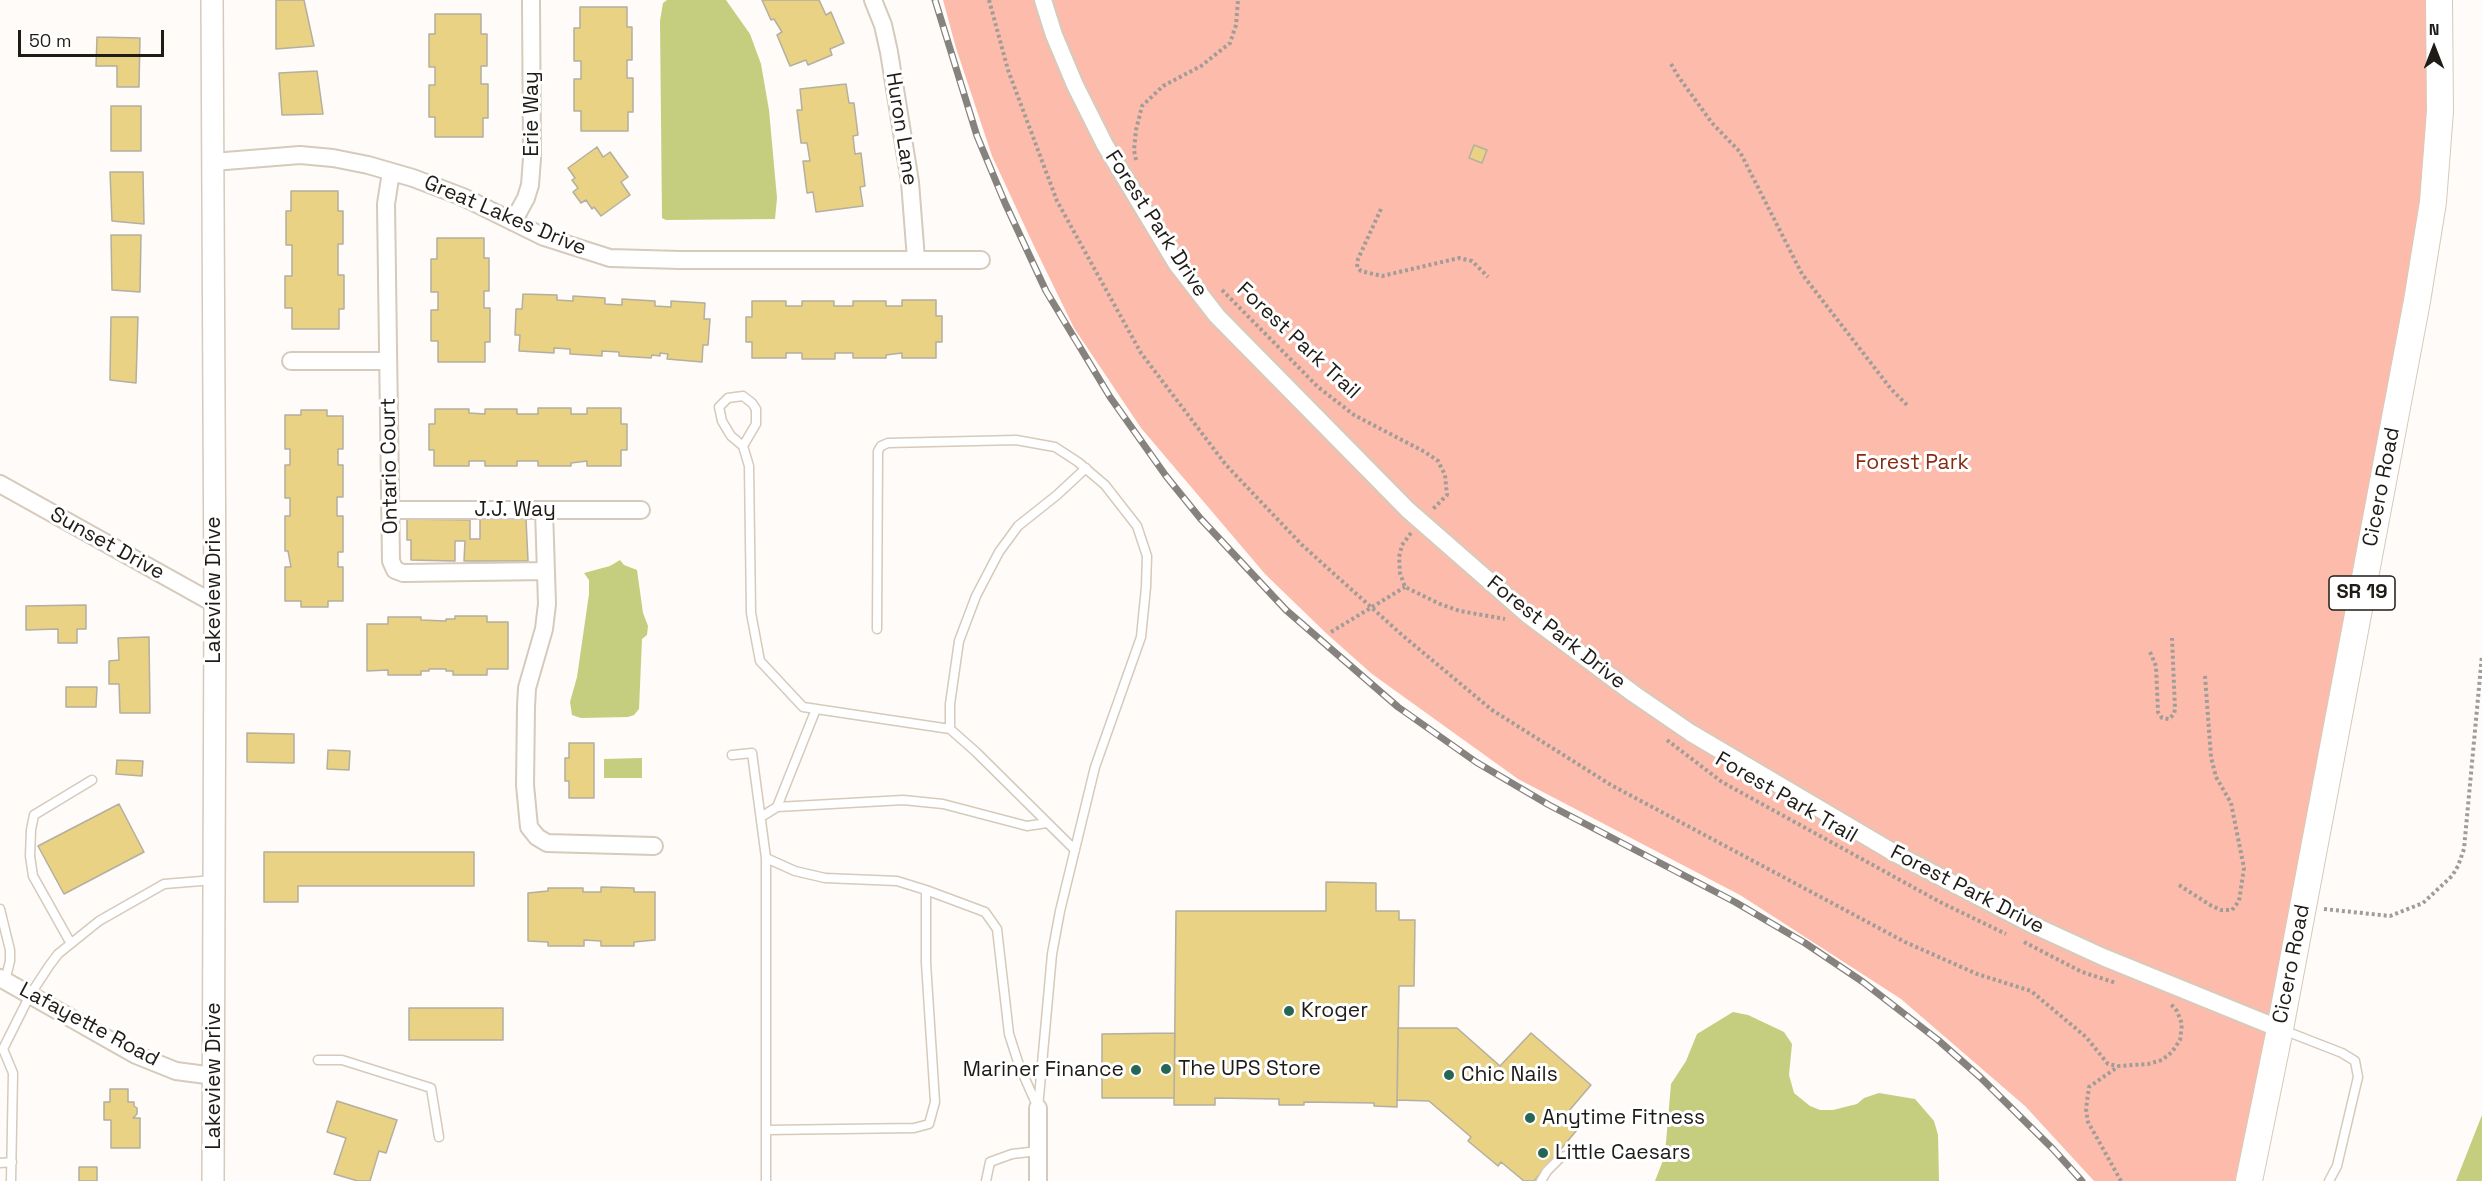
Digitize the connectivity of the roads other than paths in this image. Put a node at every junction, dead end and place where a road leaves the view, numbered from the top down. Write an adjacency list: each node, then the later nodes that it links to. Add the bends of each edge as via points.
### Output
1 (212, 0): 6 (street, Lakeview Drive)
2 (873, 0): 9 (street, Huron Lane, via 889,52 910,182)
3 (1042, 0): 38 (street, Forest Park Drive, via 1075,85 1105,145 1176,263 1217,316 1422,522 1528,615 1691,733 1896,854 2103,957)
4 (2439, 0): 38 (main road, Cicero Road / SR 19, via 2440,111 2428,235)
5 (531, 1): 8 (street, Erie Way, via 531,167 526,198)
6 (213, 162): 7 (street, Great Lakes Drive, via 300,155 333,158); 20 (street, Lakeview Drive)
7 (391, 172): 8 (street, Great Lakes Drive, via 463,197); 12 (street, Ontario Court, via 386,204)
8 (513, 222): 9 (street, Great Lakes Drive, via 544,237 610,258)
9 (916, 260): 10 (street, Great Lakes Drive)
10 (981, 260)
11 (291, 361): 12 (street)
12 (388, 361): 16 (street, Ontario Court)
13 (743, 446): 13 (lane, via 722,421 719,407 728,398 743,396 756,409 756,424); 22 (lane, via 749,466 751,613 760,661 803,707)
14 (1086, 468): 21 (lane, via 1055,447 1016,440 881,446); 23 (lane, via 1018,526 994,561 959,641); 30 (lane, via 1105,485 1137,526 1147,556 1141,637 1095,768)
15 (0, 484): 20 (street, Sunset Drive)
16 (390, 510): 17 (street, J.J. Way); 19 (street, Ontario Court, via 391,561 395,570)
17 (544, 510): 18 (street, J.J. Way); 19 (street)
18 (641, 510)
19 (546, 571): 29 (street, via 544,629 527,688 525,785 529,827 547,843)
20 (215, 604): 32 (street, Lakeview Drive)
21 (877, 629)
22 (816, 709): 23 (lane); 26 (lane)
23 (950, 729): 28 (lane)
24 (732, 754): 27 (lane, via 752,753)
25 (92, 780): 35 (lane, via 34,814 31,830 33,876)
26 (777, 807): 27 (lane); 28 (lane, via 903,800 943,804 1027,826)
27 (760, 817): 31 (lane)
28 (1047, 823): 30 (lane)
29 (654, 846)
30 (1075, 850): 42 (lane, via 1052,954)
31 (766, 858): 33 (lane, via 795,871 825,878 897,881); 43 (lane)
32 (214, 880): 35 (lane, via 164,884); 41 (street, Lakeview Drive)
33 (926, 890): 42 (lane, via 985,912 997,929 1009,1034); 43 (lane, via 934,1102 929,1124 914,1128)
34 (0, 909): 36 (lane, via 10,950)
35 (70, 942): 37 (lane)
36 (2, 979): 37 (street, Lafayette Road)
37 (30, 995): 39 (lane); 41 (street, Lafayette Road, via 136,1055 176,1071)
38 (2280, 1029): 55 (main road, Cicero Road / SR 19); 56 (lane, via 2355,1061 2358,1077)
39 (1, 1050): 48 (lane, via 13,1073)
40 (318, 1060): 44 (lane, via 342,1060 431,1088)
41 (214, 1076): 50 (street, Lakeview Drive)
42 (1038, 1108): 45 (street)
43 (766, 1130): 51 (lane)
44 (439, 1137)
45 (1038, 1151): 52 (lane, via 990,1162); 53 (street)
46 (1598, 1152): 54 (lane, via 1561,1157)
47 (0, 1162): 48 (lane)
48 (12, 1162): 49 (lane)
49 (11, 1181)
50 (213, 1181)
51 (766, 1181)
52 (986, 1181)
53 (1038, 1181)
54 (1541, 1181)
55 (2248, 1181)
56 (2330, 1181)

